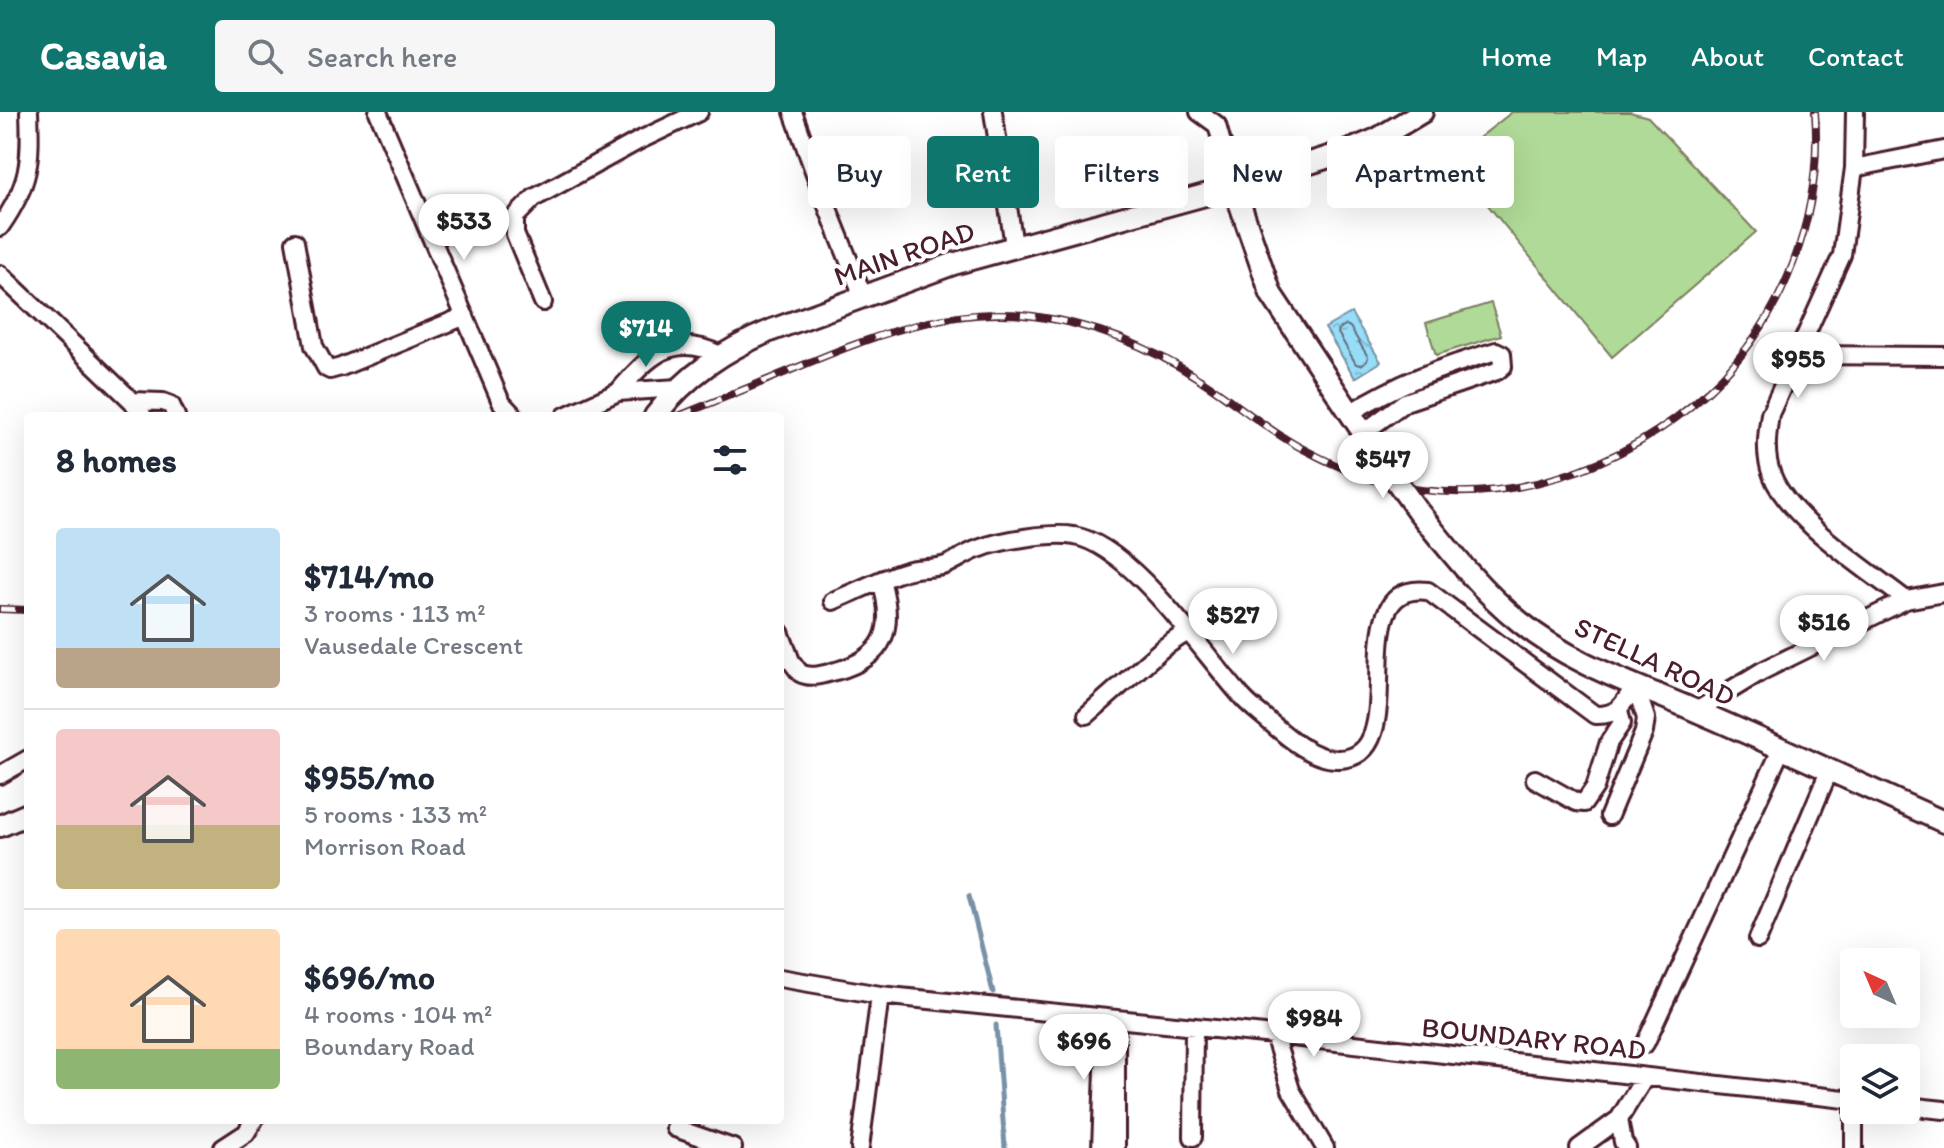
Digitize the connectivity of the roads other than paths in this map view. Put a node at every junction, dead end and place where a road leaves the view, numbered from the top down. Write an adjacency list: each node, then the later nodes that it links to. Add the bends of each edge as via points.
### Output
1 (29, 112): 16 (street, via 29,172)
2 (396, 112): 9 (street)
3 (699, 112): 21 (street, via 520,209 515,234)
4 (793, 112): 20 (street)
5 (993, 112): 18 (street)
6 (1199, 112): 10 (street, via 1217,125)
7 (1855, 112): 13 (street)
8 (1410, 115): 12 (main road, MAIN ROAD, via 1377,139)
9 (381, 119): 22 (street)
10 (1220, 136)
11 (1944, 150): 13 (street)
12 (1311, 163)
13 (1854, 168): 24 (street, via 1842,255)
14 (1204, 195): 18 (main road, MAIN ROAD)
15 (1241, 208): 36 (main road, STELLA ROAD, via 1271,294)
16 (0, 227)
17 (295, 242): 22 (street, via 314,346 330,370)
18 (1014, 245): 20 (main road, MAIN ROAD)
19 (0, 274): 30 (street)
20 (863, 296): 23 (main road, MAIN ROAD)
21 (543, 302)
22 (465, 316): 33 (street, via 501,402)
23 (720, 355): 27 (main road, MAIN ROAD); 29 (street, via 696,345 677,345 640,368)
24 (1796, 355): 25 (street); 40 (street, via 1770,414 1771,474 1801,515)
25 (1944, 356)
26 (1427, 372): 28 (street); 28 (street, via 1496,351 1502,354 1503,366 1497,371); 36 (street)
27 (678, 388): 29 (street); 35 (main road, MAIN ROAD)
28 (1434, 391): 37 (street, via 1392,409)
29 (618, 392): 34 (street)
30 (132, 401): 31 (street); 32 (street, via 163,402)
31 (140, 412)
32 (174, 412)
33 (510, 412)
34 (574, 412)
35 (658, 412)
36 (1350, 413): 37 (main road, STELLA ROAD)
37 (1363, 433): 44 (main road, STELLA ROAD, bridge, via 1461,565 1520,622 1585,664)
38 (881, 580): 41 (street); 42 (street, via 942,566 980,548 1058,534 1077,536 1101,545 1126,564); 43 (street, via 887,627 880,645 866,659 804,676 795,669)
39 (1944, 593): 40 (street)
40 (1906, 600): 46 (street, via 1762,671)
41 (833, 601)
42 (1187, 632): 45 (street, via 1245,701 1284,734 1337,760 1351,757 1371,738 1378,709 1380,631 1392,604 1415,589 1428,591 1595,715); 47 (street)
43 (784, 642)
44 (1635, 685): 45 (street); 46 (main road, STELLA ROAD); 54 (street, via 1646,718 1644,732)
45 (1619, 710): 52 (street, via 1622,723 1584,803)
46 (1696, 711): 48 (main road, STELLA ROAD)
47 (1087, 715)
48 (1777, 758): 50 (main road, STELLA ROAD); 63 (street)
49 (24, 761): 51 (street)
50 (1829, 771): 55 (main road, STELLA ROAD); 57 (street)
51 (0, 775)
52 (1535, 779)
53 (24, 816): 56 (main road)
54 (1609, 816)
55 (1944, 822)
56 (0, 826)
57 (1758, 939)
58 (784, 979): 59 (street, BOUNDARY ROAD)
59 (880, 995): 60 (street, BOUNDARY ROAD); 76 (street)
60 (1111, 1018): 61 (street, BOUNDARY ROAD); 77 (street); 78 (street)
61 (1194, 1027): 62 (street, BOUNDARY ROAD); 72 (street)
62 (1274, 1035): 64 (street, BOUNDARY ROAD); 79 (street, via 1291,1090)
63 (1645, 1044)
64 (1645, 1077): 65 (street, BOUNDARY ROAD); 68 (street)
65 (1840, 1098)
66 (1920, 1107): 67 (street)
67 (1944, 1110)
68 (1619, 1119): 80 (street); 81 (street)
69 (252, 1124): 74 (street)
70 (1855, 1124): 73 (street)
71 (675, 1128): 75 (street)
72 (1193, 1137)
73 (1855, 1147)
74 (223, 1148)
75 (733, 1148)
76 (860, 1148)
77 (1101, 1148)
78 (1116, 1148)
79 (1325, 1148)
80 (1579, 1148)
81 (1627, 1148)

